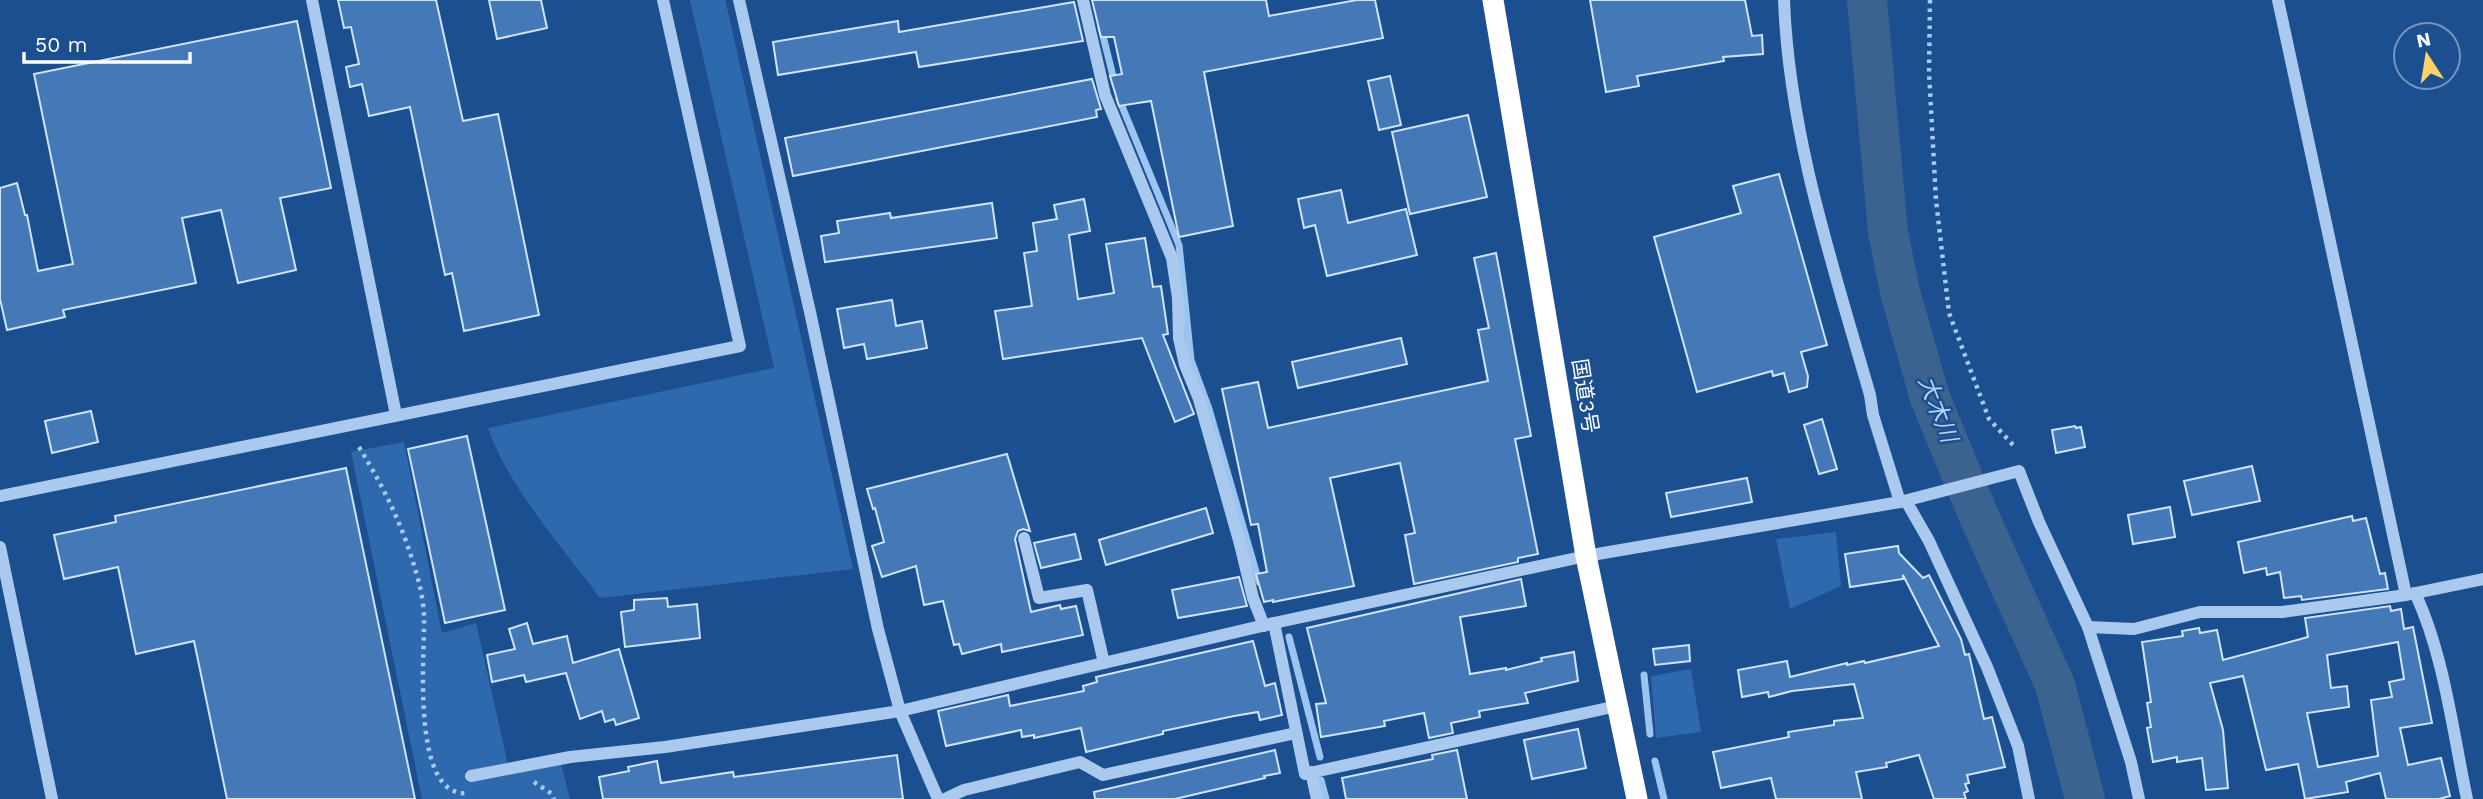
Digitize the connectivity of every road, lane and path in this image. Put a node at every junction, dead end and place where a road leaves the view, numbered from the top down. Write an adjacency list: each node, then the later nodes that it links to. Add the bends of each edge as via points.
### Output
1 (312, 0): 9 (street)
2 (663, 0): 9 (street, via 740,346)
3 (739, 0): 23 (street, via 877,629)
4 (1083, 0): 19 (street, via 1105,95 1172,258 1185,365 1199,399 1253,598)
5 (1493, 0): 16 (highway, 国道3号)
6 (1784, 0): 13 (street, via 1785,36 1808,176 1873,415)
7 (1930, 0): 10 (path, via 1936,200 1949,313 1989,419)
8 (2278, 0): 18 (street)
9 (396, 415): 12 (street)
10 (2014, 446)
11 (359, 447): 28 (path, via 387,493 419,585 424,615 427,750 434,772 451,791)
12 (0, 496)
13 (1903, 501): 16 (street); 20 (street, via 2019,471); 35 (street, via 1929,541 1987,667 2018,746)
14 (1024, 538): 21 (street, via 1039,598 1087,590)
15 (0, 547): 29 (street)
16 (1586, 556): 19 (street); 22 (highway, 国道3号)
17 (2483, 579): 18 (street)
18 (2411, 594): 20 (street, via 2282,612 2200,612 2134,629); 37 (street, via 2424,613 2436,651)
19 (1269, 624): 21 (street); 24 (street)
20 (2088, 627): 36 (street, via 2132,762)
21 (1104, 663): 23 (street)
22 (1617, 706): 25 (street); 34 (highway, 国道3号)
23 (900, 711): 26 (street, via 570,757); 31 (street)
24 (1296, 733): 25 (street, via 1305,774); 32 (street, via 1102,775 1080,762 964,790)
25 (1311, 772): 33 (street)
26 (471, 776)
27 (525, 779): 30 (path, via 539,784)
28 (471, 793)
29 (52, 799)
30 (554, 799)
31 (938, 799)
32 (945, 799)
33 (1317, 799)
34 (1637, 799)
35 (2029, 799)
36 (2139, 799)
37 (2467, 799)

